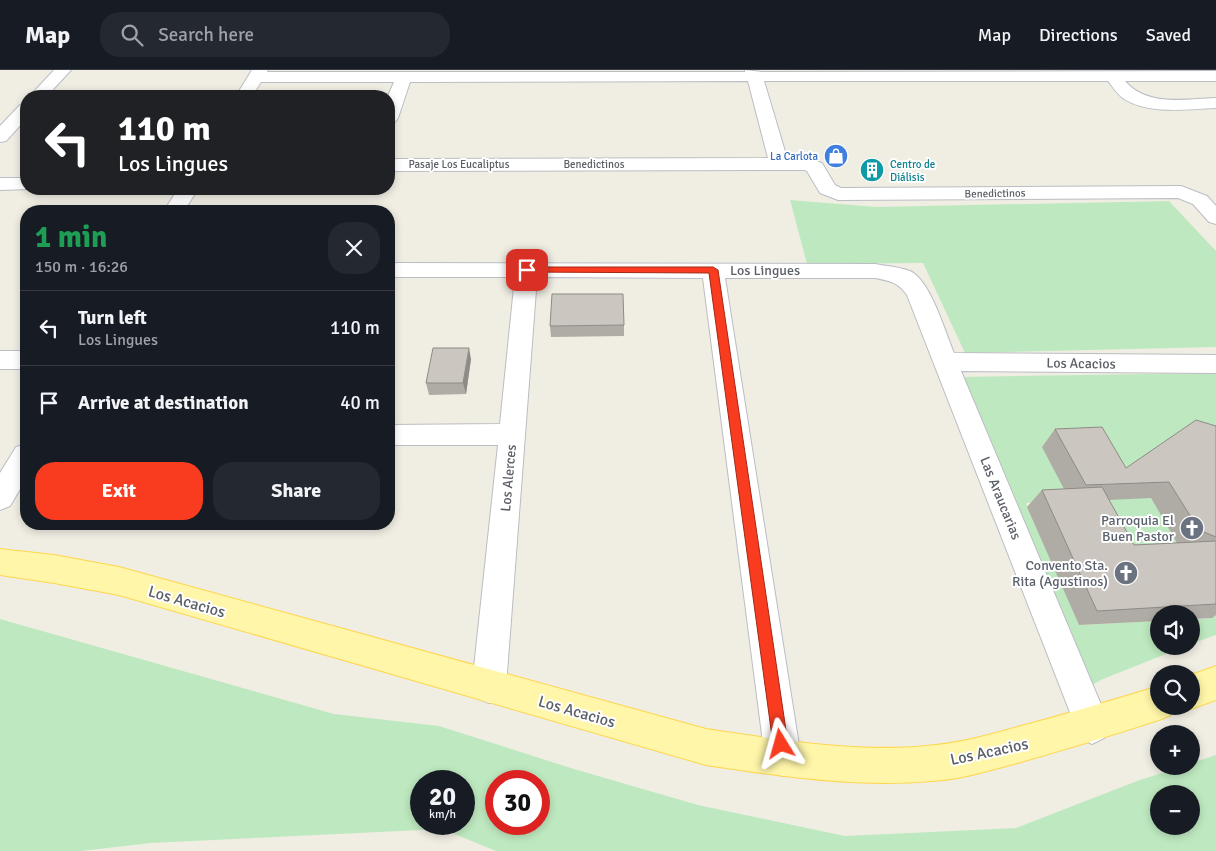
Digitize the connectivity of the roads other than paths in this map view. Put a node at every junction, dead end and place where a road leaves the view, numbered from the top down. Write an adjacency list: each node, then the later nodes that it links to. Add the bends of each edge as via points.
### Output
1 (63, 70): 9 (street)
2 (258, 73): 7 (street); 10 (street)
3 (584, 73): 4 (street); 7 (street)
4 (754, 73): 5 (street); 15 (street)
5 (926, 73): 6 (street)
6 (1111, 73): 8 (street); 12 (street, via 1128,94 1141,100)
7 (404, 76): 11 (street)
8 (1216, 76)
9 (44, 90)
10 (248, 90)
11 (395, 101)
12 (1216, 103)
13 (20, 115): 14 (street)
14 (0, 136)
15 (779, 163): 16 (street, Benedictinos); 20 (street, Benedictinos, via 811,164 828,189 838,194 1181,192 1200,200)
16 (529, 164): 17 (street, Pasaje Los Eucaliptus)
17 (395, 165)
18 (0, 184): 19 (street)
19 (20, 184)
20 (1216, 218)
21 (395, 270): 22 (street, Los Lingues)
22 (527, 270): 23 (street, Los Lingues); 29 (street, Los Alerces)
23 (713, 270): 24 (street, Los Lingues, via 875,271); 39 (street)
24 (901, 276): 27 (street, Las Araucarias, via 915,287)
25 (0, 360): 26 (street)
26 (20, 360)
27 (946, 362): 28 (street, Los Acacios); 38 (street, Las Araucarias)
28 (1216, 364)
29 (512, 434): 30 (street); 35 (street, Los Alerces)
30 (395, 435)
31 (20, 465): 32 (street)
32 (0, 498)
33 (0, 562): 35 (main road, Los Acacios, via 119,582)
34 (1216, 683): 36 (main road)
35 (489, 686): 39 (main road, Los Acacios, via 706,747)
36 (1200, 689)
37 (1150, 706): 38 (main road, Los Acacios)
38 (1092, 726): 39 (main road, Los Acacios, via 966,759 913,764 845,764)
39 (783, 758)

